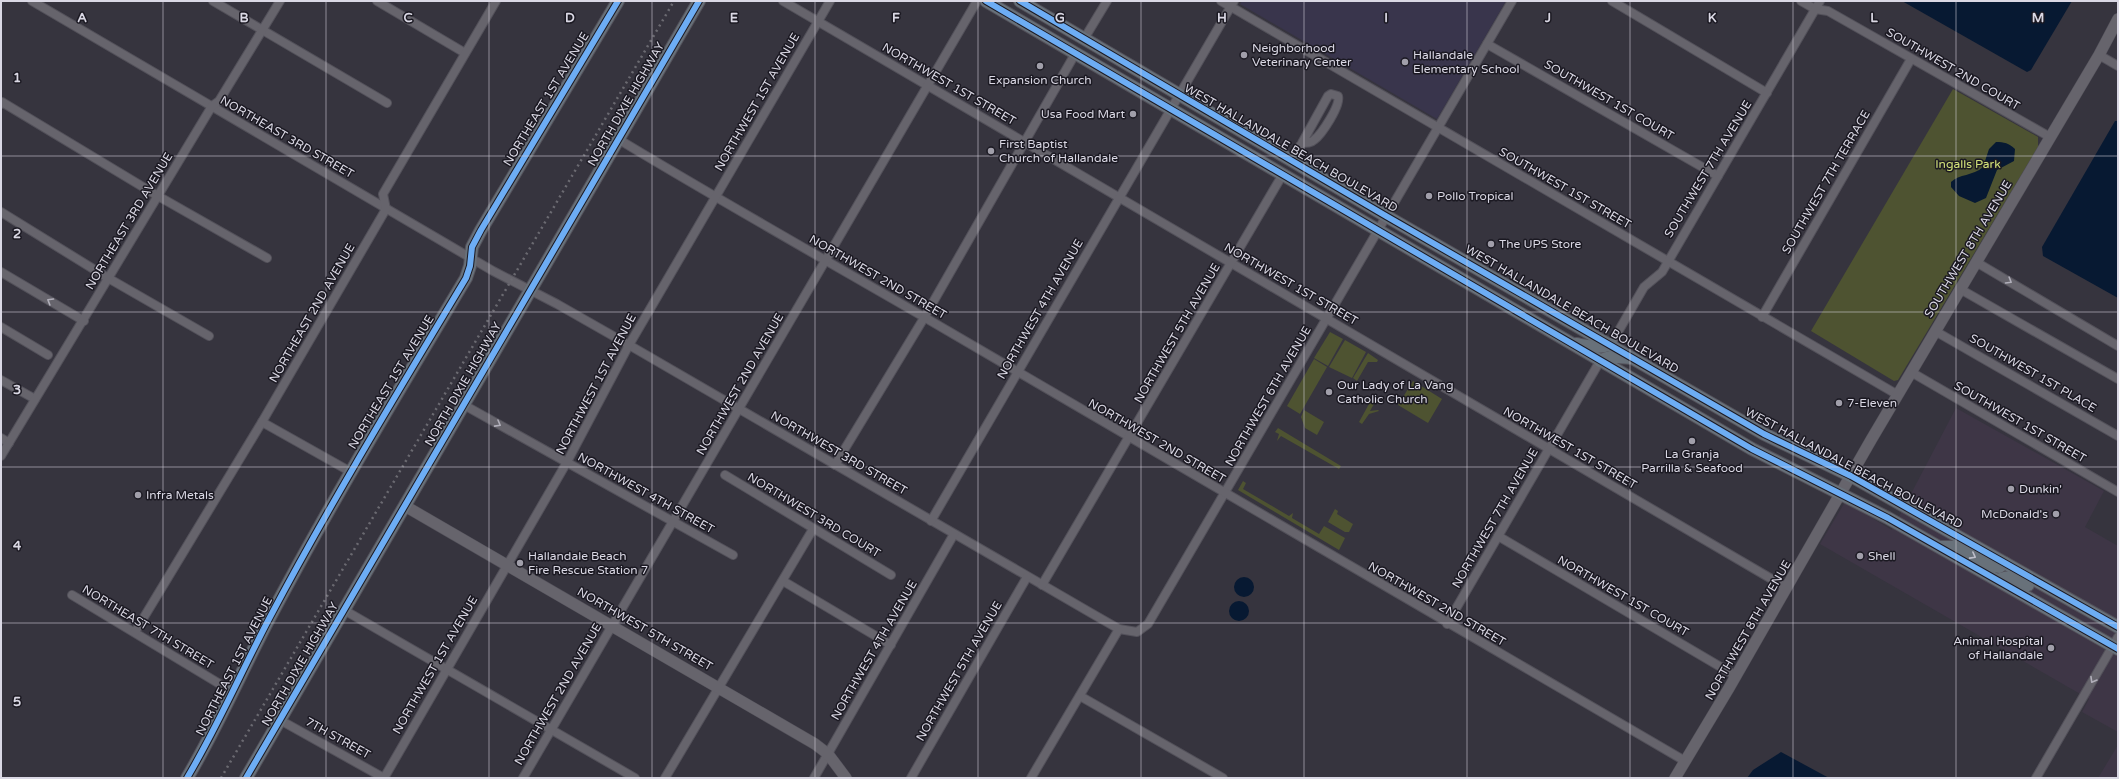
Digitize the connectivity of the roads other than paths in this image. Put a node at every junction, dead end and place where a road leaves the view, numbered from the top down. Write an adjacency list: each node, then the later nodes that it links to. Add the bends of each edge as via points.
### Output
1 (32, 1): 37 (street, NORTHEAST 3RD STREET)
2 (213, 1): 24 (street)
3 (280, 1): 24 (street, NORTHEAST 3RD AVENUE)
4 (377, 1): 19 (street)
5 (496, 1): 27 (street)
6 (618, 1): 55 (main road, NORTHEAST 1ST AVENUE, via 481,230 472,247)
7 (699, 1): 41 (main road, NORTH DIXIE HIGHWAY)
8 (783, 1): 23 (street, NORTHWEST 1ST STREET)
9 (830, 1): 23 (street, NORTHWEST 1ST AVENUE)
10 (977, 1): 32 (street, NORTHWEST 2ND AVENUE)
11 (986, 1): 28 (main road)
12 (1020, 1): 25 (main road, WEST HALLANDALE BEACH BOULEVARD)
13 (1107, 1): 25 (street)
14 (1221, 1): 20 (street, SOUTHWEST 1ST STREET)
15 (1512, 1): 26 (street, NORTHWEST 6TH AVENUE)
16 (1612, 1): 33 (street)
17 (1801, 1): 21 (street, SOUTHWEST 2ND COURT)
18 (1820, 1): 21 (street, SOUTHWEST 7TH AVENUE)
19 (390, 4): 27 (street)
20 (1233, 4): 34 (street, NORTHWEST 4TH AVENUE); 39 (street, SOUTHWEST 1ST STREET)
21 (1815, 9): 30 (street, SOUTHWEST 2ND COURT, via 1828,12); 33 (street, SOUTHWEST 7TH AVENUE)
22 (2118, 19): 29 (street, SOUTHWEST 8TH AVENUE)
23 (818, 22): 32 (street, NORTHWEST 1ST STREET); 48 (street, NORTHWEST 1ST AVENUE)
24 (263, 30): 36 (street); 37 (street, NORTHEAST 3RD AVENUE, via 219,101)
25 (1084, 39): 34 (main road, WEST HALLANDALE BEACH BOULEVARD)
26 (1487, 44): 39 (street, NORTHWEST 6TH AVENUE); 46 (street, SOUTHWEST 1ST COURT)
27 (465, 53): 50 (street, via 383,194)
28 (1075, 54): 38 (main road); 42 (street)
29 (2099, 55): 31 (street); 40 (street, SOUTHWEST 8TH AVENUE)
30 (1912, 59): 40 (street, SOUTHWEST 2ND COURT); 64 (street, SOUTHWEST 7TH TERRACE)
31 (2118, 66)
32 (927, 86): 42 (street, NORTHWEST 1ST STREET); 56 (street, NORTHWEST 2ND AVENUE)
33 (1767, 93): 46 (street, SOUTHWEST 7TH AVENUE)
34 (1179, 95): 38 (street, NORTHWEST 4TH AVENUE); 44 (main road, WEST HALLANDALE BEACH BOULEVARD)
35 (2, 103): 47 (street)
36 (387, 103)
37 (212, 106): 47 (street, NORTHEAST 3RD AVENUE); 50 (street, NORTHEAST 3RD STREET)
38 (1170, 110): 45 (main road); 49 (street, NORTHWEST 4TH AVENUE)
39 (1438, 128): 52 (street, NORTHWEST 6TH AVENUE); 57 (street, SOUTHWEST 1ST STREET)
40 (2050, 138): 58 (street, SOUTHWEST 8TH AVENUE)
41 (618, 139): 48 (street, NORTHWEST 2ND STREET); 63 (main road, NORTH DIXIE HIGHWAY)
42 (1024, 142): 49 (street, NORTHWEST 1ST STREET); 65 (street)
43 (1302, 143): 43 (street, via 1328,96 1338,96 1338,105 1319,136 1311,142); 44 (street)
44 (1291, 159): 52 (main road, WEST HALLANDALE BEACH BOULEVARD)
45 (1282, 174): 53 (main road); 59 (street, NORTHWEST 5TH AVENUE)
46 (1718, 176): 57 (street, SOUTHWEST 7TH AVENUE)
47 (158, 196): 54 (street); 61 (street, NORTHEAST 3RD AVENUE)
48 (715, 197): 56 (street, NORTHWEST 2ND STREET); 73 (street, NORTHWEST 1ST AVENUE)
49 (1119, 198): 59 (street, NORTHWEST 1ST STREET); 79 (street, NORTHWEST 4TH AVENUE)
50 (386, 209): 55 (street, NORTHEAST 3RD STREET); 86 (street, NORTHEAST 2ND AVENUE)
51 (1, 212): 61 (street)
52 (1386, 216): 53 (street, NORTHWEST 6TH AVENUE); 72 (main road, WEST HALLANDALE BEACH BOULEVARD)
53 (1378, 230): 66 (street, NORTHWEST 6TH AVENUE); 71 (main road)
54 (268, 258)
55 (471, 258): 63 (street, NORTHEAST 3RD STREET); 95 (main road, NORTHEAST 1ST AVENUE, via 466,278)
56 (826, 261): 65 (street, NORTHWEST 2ND STREET); 85 (street, NORTHWEST 2ND AVENUE)
57 (1668, 262): 64 (street, SOUTHWEST 1ST STREET); 72 (street, SOUTHWEST 7TH AVENUE, via 1659,276 1644,287)
58 (1976, 262): 62 (street, SOUTHWEST 8TH AVENUE); 74 (street, one-way to 74)
59 (1231, 263): 66 (street, NORTHWEST 1ST STREET); 89 (street, NORTHWEST 5TH AVENUE)
60 (1, 272): 67 (street, one-way to 60)
61 (108, 278): 67 (street, NORTHEAST 3RD AVENUE); 70 (street)
62 (1960, 289): 69 (street, SOUTHWEST 8TH AVENUE); 80 (street)
63 (530, 291): 73 (street, NORTHWEST 3RD STREET); 84 (main road, NORTH DIXIE HIGHWAY)
64 (1762, 317): 82 (street, SOUTHWEST 1ST STREET)
65 (924, 318): 79 (street, NORTHWEST 2ND STREET); 94 (street)
66 (1327, 319): 91 (street, NORTHWEST 1ST STREET); 100 (street, NORTHWEST 6TH AVENUE)
67 (84, 321): 83 (street, NORTHEAST 3RD AVENUE)
68 (1, 327): 75 (street)
69 (1935, 331): 78 (street, SOUTHWEST 8TH AVENUE); 87 (street, SOUTHWEST 1ST PLACE)
70 (209, 336)
71 (1569, 343): 72 (main road, via 1596,347); 77 (main road)
72 (1610, 344): 76 (main road, WEST HALLANDALE BEACH BOULEVARD)
73 (629, 345): 85 (street, NORTHWEST 3RD STREET); 93 (street, NORTHWEST 1ST AVENUE)
74 (2118, 346)
75 (48, 355)
76 (1637, 359): 77 (main road, via 1615,356); 97 (main road, WEST HALLANDALE BEACH BOULEVARD, via 1764,434)
77 (1600, 361): 91 (street, NORTHWEST 7TH AVENUE); 99 (main road, via 1752,449)
78 (1911, 372): 82 (street, SOUTHWEST 8TH AVENUE); 98 (street, SOUTHWEST 1ST STREET)
79 (1017, 373): 89 (street, NORTHWEST 2ND STREET); 103 (street, NORTHWEST 4TH AVENUE)
80 (2118, 379)
81 (1, 380): 83 (street)
82 (1898, 394): 97 (street, SOUTHWEST 8TH AVENUE)
83 (35, 399): 90 (street, NORTHEAST 3RD AVENUE)
84 (464, 405): 93 (street, NORTHWEST 4TH STREET, one-way to 93); 101 (main road, NORTH DIXIE HIGHWAY)
85 (739, 410): 94 (street, NORTHWEST 3RD STREET); 102 (street, NORTHWEST 2ND AVENUE)
86 (262, 422): 95 (street); 124 (street, NORTHEAST 2ND AVENUE)
87 (2118, 436)
88 (1, 438): 90 (street)
89 (1129, 439): 100 (street, NORTHWEST 2ND STREET); 115 (street, NORTHWEST 5TH AVENUE)
90 (9, 443): 92 (street, NORTHEAST 3RD AVENUE)
91 (1548, 449): 106 (street, NORTHWEST 7TH AVENUE); 116 (street, NORTHWEST 1ST STREET)
92 (1, 456)
93 (567, 462): 102 (street, NORTHWEST 4TH STREET); 110 (street, NORTHWEST 1ST AVENUE)
94 (835, 465): 103 (street, NORTHWEST 3RD STREET)
95 (351, 472): 131 (main road, NORTHEAST 1ST AVENUE, via 270,617)
96 (725, 475): 104 (street, NORTHWEST 3RD COURT)
97 (1851, 476): 99 (street, SOUTHWEST 8TH AVENUE); 109 (main road, WEST HALLANDALE BEACH BOULEVARD)
98 (2118, 492)
99 (1842, 493): 107 (main road); 116 (street, NORTHWEST 8TH AVENUE)
100 (1224, 494): 120 (street, NORTHWEST 2ND STREET); 125 (street, NORTHWEST 6TH AVENUE, via 1148,624)
101 (405, 506): 110 (street, NORTHWEST 5TH STREET); 119 (main road, NORTH DIXIE HIGHWAY)
102 (673, 521): 108 (street, NORTHWEST 4TH STREET); 121 (street, NORTHWEST 2ND AVENUE)
103 (931, 521): 105 (street, NORTHWEST 3RD STREET)
104 (813, 529): 111 (street, NORTHWEST 3RD COURT); 114 (street)
105 (954, 534): 112 (street, NORTHWEST 3RD STREET); 127 (street, NORTHWEST 4TH AVENUE)
106 (1498, 536): 120 (street, NORTHWEST 7TH AVENUE); 129 (street, NORTHWEST 1ST COURT)
107 (1939, 547): 109 (main road, one-way to 109, via 1957,547 1990,565 1999,567); 113 (main road)
108 (733, 555)
109 (2005, 563): 118 (main road, WEST HALLANDALE BEACH BOULEVARD)
110 (507, 564): 121 (street, NORTHWEST 5TH STREET); 128 (street, NORTHWEST 1ST AVENUE)
111 (891, 575)
112 (1027, 577): 115 (street, NORTHWEST 3RD STREET); 145 (street, NORTHWEST 5TH AVENUE)
113 (1998, 580): 118 (main road, via 2008,576 2015,577 2057,599); 126 (main road)
114 (783, 581): 127 (street); 130 (street)
115 (1042, 585): 123 (street, NORTHWEST 3RD STREET)
116 (1787, 588): 129 (street, NORTHWEST 8TH AVENUE)
117 (72, 595): 124 (street, NORTHEAST 7TH STREET)
118 (2068, 598): 122 (main road, WEST HALLANDALE BEACH BOULEVARD)
119 (344, 610): 128 (street); 133 (main road, NORTH DIXIE HIGHWAY)
120 (1447, 624): 136 (street, NORTHWEST 2ND STREET)
121 (612, 625): 130 (street, NORTHWEST 5TH STREET); 134 (street, NORTHWEST 2ND AVENUE)
122 (2118, 627)
123 (1119, 630): 125 (street, NORTHWEST 3RD STREET); 132 (street)
124 (135, 632): 131 (street, NORTHEAST 7TH STREET)
125 (1137, 632)
126 (2116, 644): 149 (street, one-way to 149)
127 (891, 645): 135 (street, NORTHWEST 4TH AVENUE)
128 (447, 669): 134 (street); 139 (street, NORTHWEST 1ST AVENUE)
129 (1736, 676): 136 (street, NORTHWEST 8TH AVENUE)
130 (718, 687): 135 (street, NORTHWEST 5TH STREET); 142 (street)
131 (233, 692): 137 (main road, NORTHEAST 1ST AVENUE, via 210,740)
132 (1080, 696): 146 (street); 147 (street)
133 (280, 720): 138 (main road, NORTH DIXIE HIGHWAY); 139 (street, 7TH STREET)
134 (551, 729): 140 (street, NORTHWEST 2ND AVENUE); 141 (street)
135 (828, 754): 143 (street, NORTHWEST 4TH AVENUE); 144 (street, NORTHWEST 5TH STREET)
136 (1685, 761): 148 (street, NORTHWEST 8TH AVENUE)
137 (187, 778)
138 (246, 778)
139 (384, 778)
140 (523, 778)
141 (635, 778)
142 (665, 778)
143 (814, 778)
144 (846, 778)
145 (911, 778)
146 (1032, 778)
147 (1223, 778)
148 (1675, 778)
149 (2036, 778)

